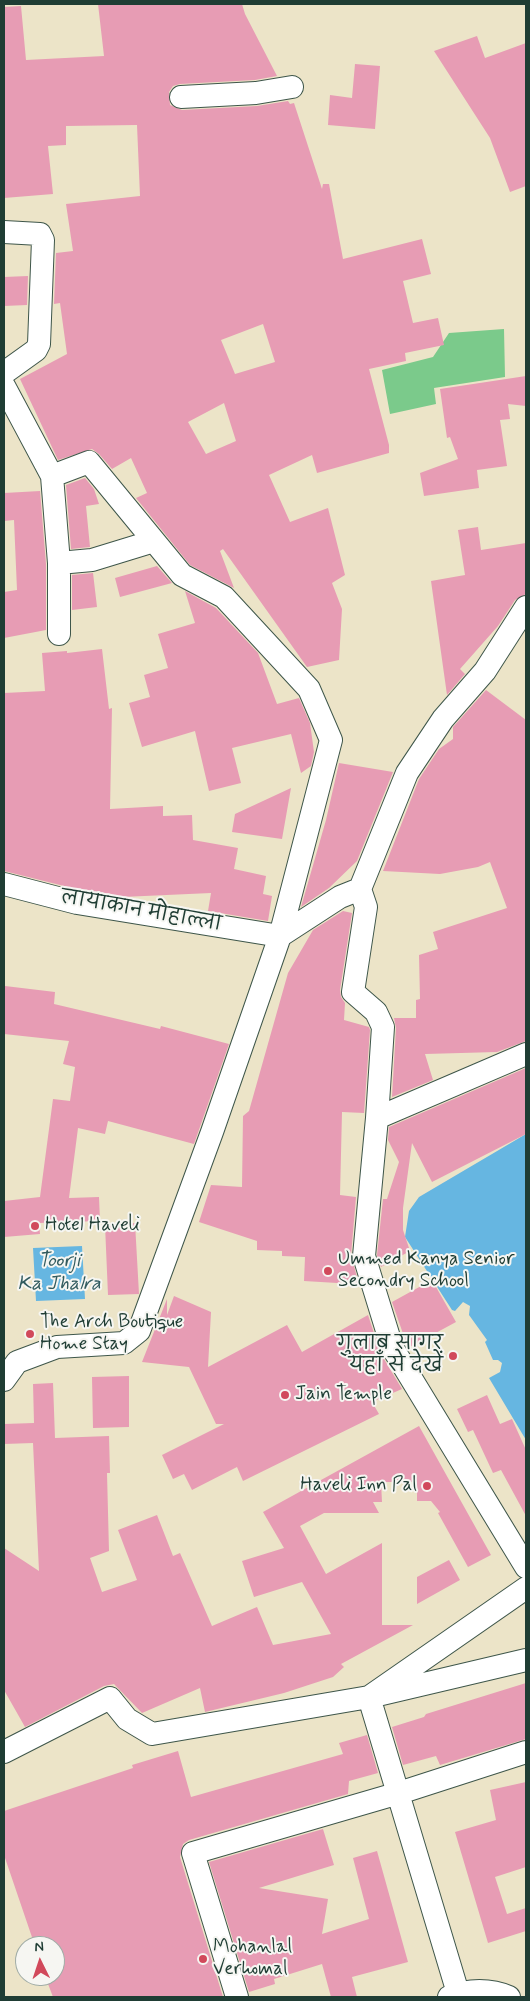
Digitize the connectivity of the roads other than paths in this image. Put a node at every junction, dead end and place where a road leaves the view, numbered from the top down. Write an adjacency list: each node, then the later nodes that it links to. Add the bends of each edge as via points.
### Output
1 (292, 87): 2 (street, via 256,93)
2 (181, 97)
3 (4, 232): 4 (street, via 35,233 44,240 39,344 36,350)
4 (4, 373)
5 (4, 386): 6 (street)
6 (52, 476): 7 (street, via 89,462); 8 (street)
7 (154, 541): 8 (street, via 92,560); 13 (street, via 182,575 224,597 309,689 331,740)
8 (59, 563): 10 (street)
9 (526, 607): 12 (street, via 485,671 444,719 407,773)
10 (59, 634)
11 (4, 884): 13 (street, लायाकान मोहाल्ला, via 77,903)
12 (360, 889): 13 (street, via 340,897); 15 (street, via 366,907 353,992 376,1012 383,1026)
13 (280, 936): 16 (street, via 139,1331 124,1343 57,1347 17,1362)
14 (526, 1054): 15 (street)
15 (378, 1118): 17 (street, via 364,1256 392,1347)
16 (4, 1380)
17 (526, 1567)
18 (526, 1588): 20 (street)
19 (526, 1660): 20 (street)
20 (370, 1696): 21 (street, via 152,1734 126,1719 110,1698); 23 (street)
21 (4, 1752)
22 (526, 1752): 23 (street)
23 (399, 1793): 24 (street); 25 (street, via 193,1853)
24 (454, 1995): 26 (street, via 479,1990)
25 (237, 1997)
26 (509, 1997)

